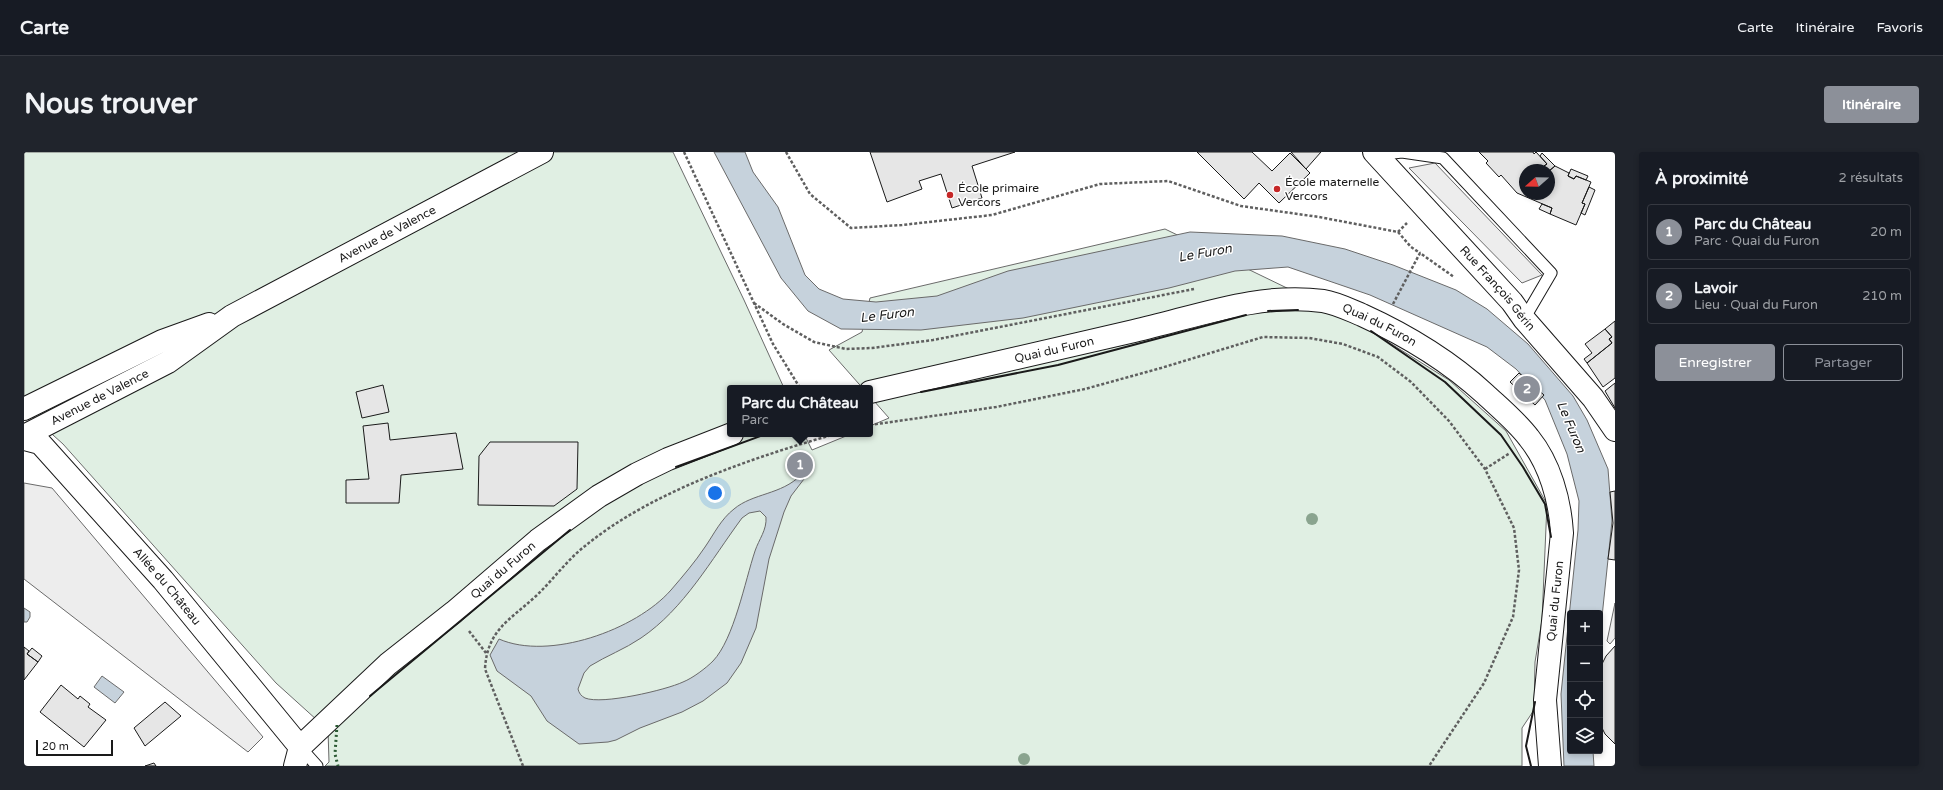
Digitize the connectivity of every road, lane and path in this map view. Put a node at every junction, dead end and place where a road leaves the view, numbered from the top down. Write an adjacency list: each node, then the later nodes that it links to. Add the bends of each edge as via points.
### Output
1 (542, 152): 12 (street, Avenue de Valence)
2 (684, 152): 10 (path)
3 (786, 152): 6 (path, via 810,194 851,228 992,215 1100,184 1168,181 1241,206)
4 (1375, 153): 5 (street, Rue François Gérin); 13 (lane, via 1402,152 1443,158 1551,273)
5 (1423, 205): 6 (path); 13 (street, Rue François Gérin, via 1512,302)
6 (1398, 232): 7 (path)
7 (1420, 253): 8 (path); 11 (path)
8 (1458, 280)
9 (1200, 288): 10 (path, via 933,340 846,349 814,342 782,324)
10 (754, 303): 14 (path, via 773,344)
11 (1390, 310)
12 (232, 316): 16 (street, Avenue de Valence, via 162,341); 23 (street, Avenue de Valence, via 168,362)
13 (1524, 319): 19 (street, Rue François Gérin, via 1593,398)
14 (798, 385)
15 (873, 391): 32 (street, Quai du Furon, via 1197,314 1282,298 1325,302 1383,325 1446,361 1470,380 1529,437 1549,474 1561,514 1562,533 1545,700)
16 (46, 399): 17 (street, Avenue de Valence); 20 (street)
17 (24, 409)
18 (873, 425): 25 (path, via 996,407 1085,389 1263,337 1309,338 1342,344 1378,357 1411,382 1449,421)
19 (1615, 430)
20 (24, 432)
21 (727, 436): 28 (street, Quai du Furon, via 636,474 598,496 538,540 388,664)
22 (826, 437): 27 (path, via 732,467 659,499 621,522 585,546 495,633)
23 (24, 438): 28 (street, Allée du Château, via 40,443 46,449 163,580)
24 (1512, 452): 25 (path)
25 (1485, 469): 31 (path, via 1514,528 1519,570 1513,617 1484,683)
26 (465, 626): 27 (path)
27 (486, 653): 30 (path, via 485,669)
28 (298, 756): 29 (lane)
29 (317, 766)
30 (524, 766)
31 (1428, 766)
32 (1550, 766)

